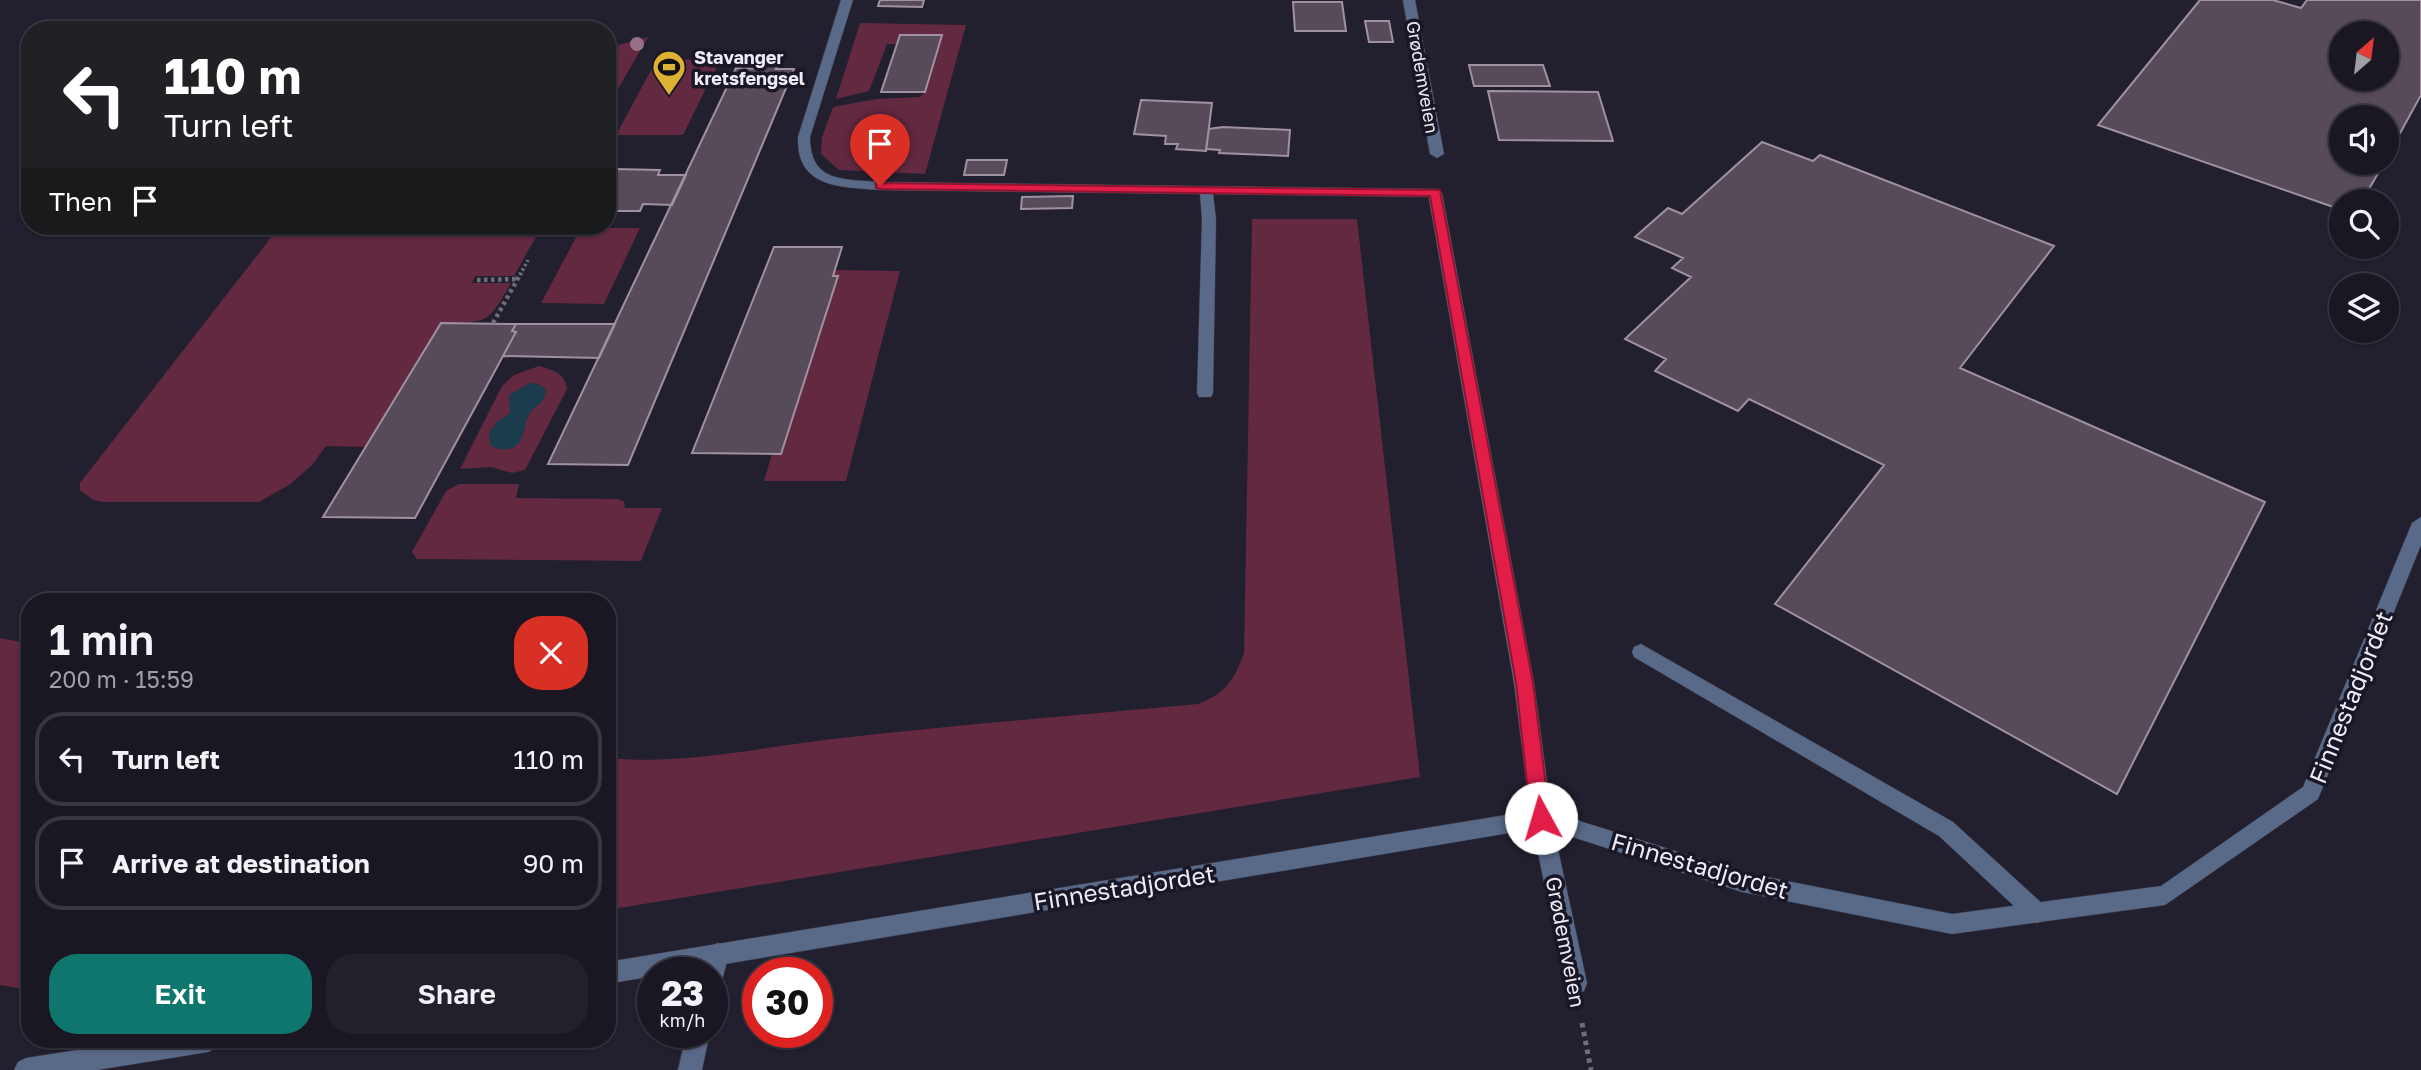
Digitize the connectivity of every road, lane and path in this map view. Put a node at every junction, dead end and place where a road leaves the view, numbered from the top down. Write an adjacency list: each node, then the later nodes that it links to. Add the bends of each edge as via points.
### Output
1 (847, 0): 4 (street, via 804,137 806,160 814,171 832,180 880,186)
2 (1409, 0): 3 (street, Grødemveien)
3 (1437, 154)
4 (1206, 190): 9 (street); 12 (street, Grødemveien, via 1435,193 1524,683)
5 (528, 260): 7 (path)
6 (477, 279): 7 (path)
7 (517, 279): 8 (path)
8 (493, 323)
9 (1205, 393)
10 (2421, 523): 13 (street, Finnestadjordet, via 2311,793 2165,895)
11 (1641, 652): 13 (street, via 1946,829)
12 (1541, 818): 13 (street, Finnestadjordet, via 1742,882 1952,924); 14 (street, Finnestadjordet); 17 (street, Grødemveien)
13 (2038, 913)
14 (719, 954): 15 (street); 16 (street, Finnestadjordet)
15 (718, 957)
16 (616, 971)
17 (1576, 983): 22 (path, Grødemveien)
18 (159, 1048): 20 (street)
19 (695, 1048): 21 (street)
20 (26, 1070)
21 (690, 1070)
22 (1591, 1070)

